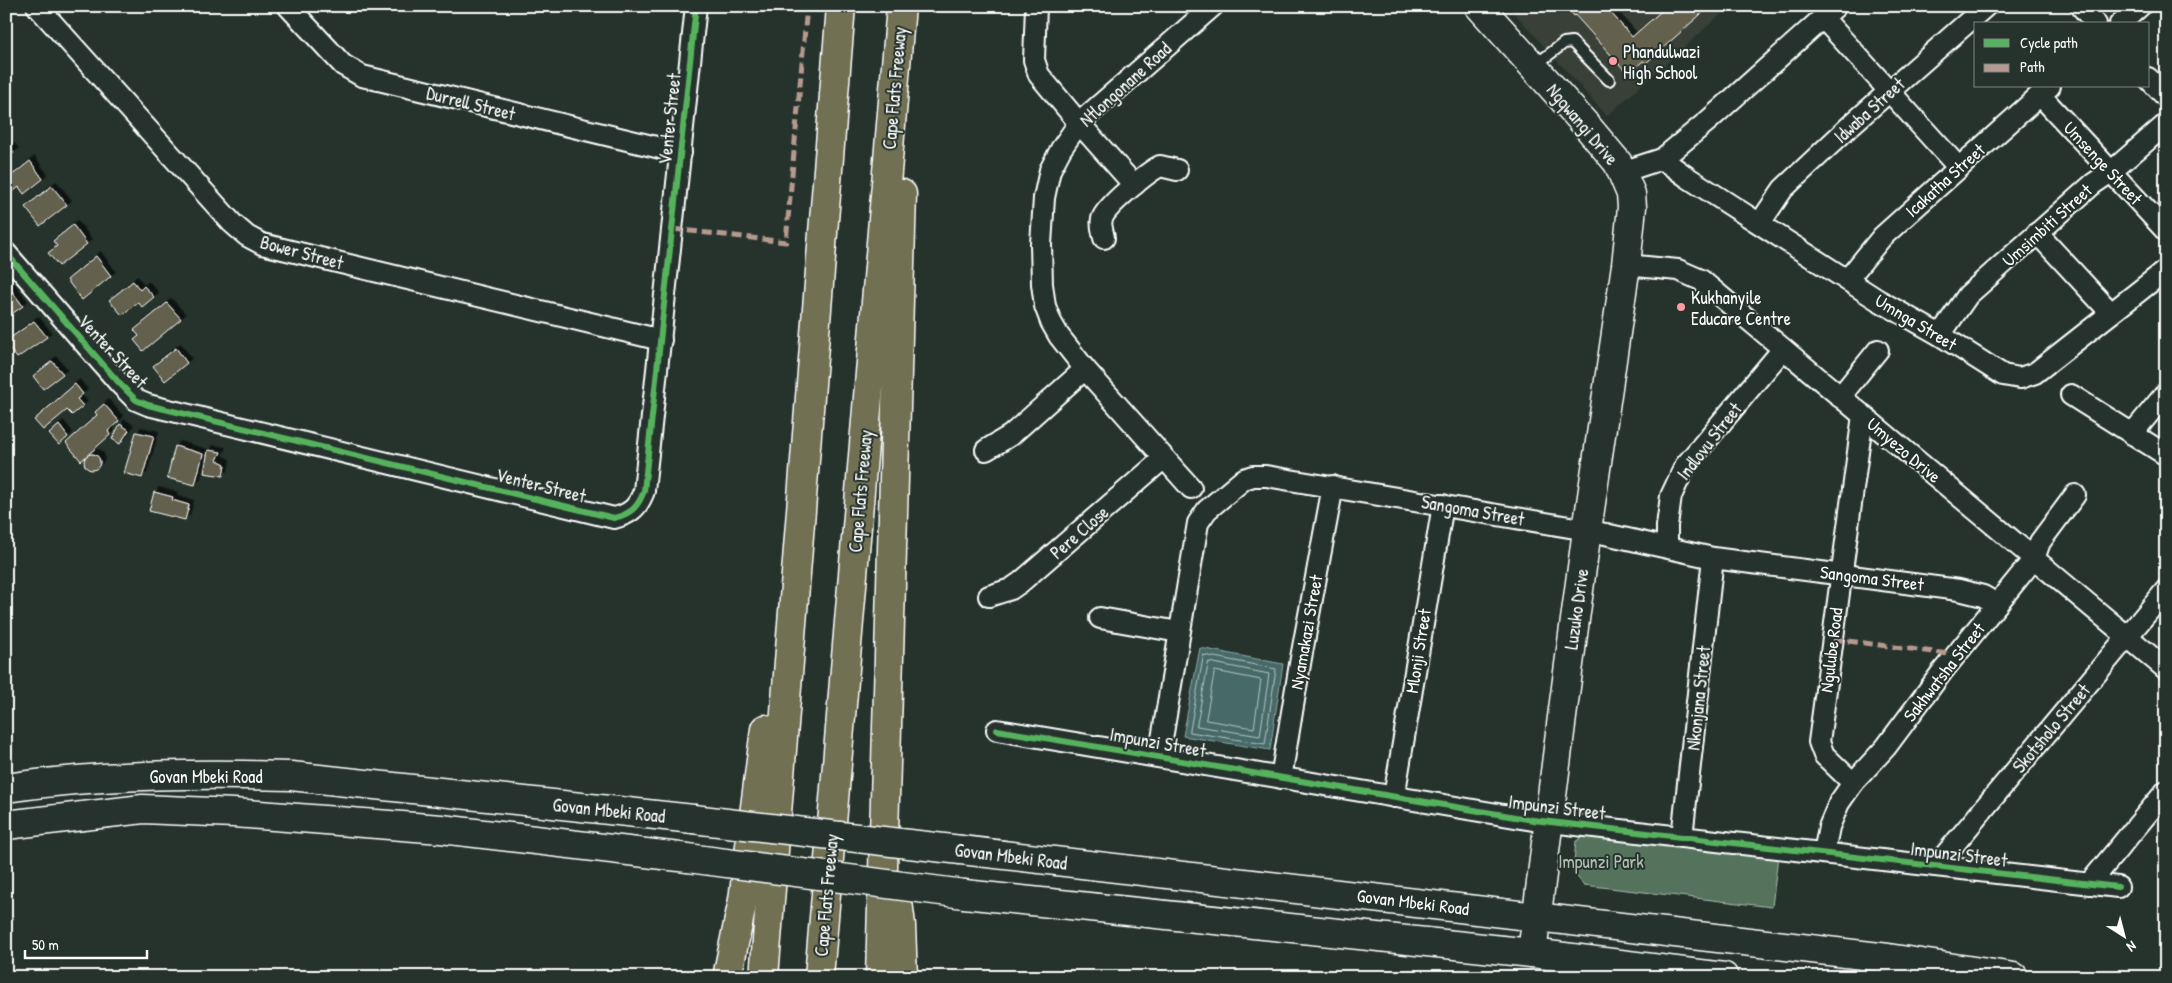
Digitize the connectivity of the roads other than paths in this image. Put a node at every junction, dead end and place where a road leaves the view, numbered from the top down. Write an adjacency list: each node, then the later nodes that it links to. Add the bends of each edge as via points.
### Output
1 (37, 6): 40 (street, Bower Street, via 232,223 254,240)
2 (288, 6): 23 (street, Durrell Street, via 343,65 362,76)
3 (696, 6): 23 (street, Venter Street)
4 (841, 6): 41 (highway)
5 (1036, 6): 21 (street, via 1035,68)
6 (1213, 6): 21 (street, Ntlongonane Road)
7 (1479, 6): 15 (main road, Ngqwangi Drive)
8 (1986, 6): 19 (street, Idwaba Street)
9 (2081, 6): 13 (street)
10 (2140, 6): 14 (street)
11 (900, 7): 75 (highway, via 903,109 901,216); 88 (highway, Cape Flats Freeway)
12 (1830, 12): 19 (street); 24 (street)
13 (2094, 22)
14 (2122, 22)
15 (1533, 67): 16 (lane, via 1564,43 1572,42); 28 (main road, Ngqwangi Drive, via 1598,139)
16 (1609, 80)
17 (2150, 80): 20 (street)
18 (2045, 91): 25 (street, Icakatha Street); 27 (street, Umsenge Street)
19 (1889, 92): 25 (street); 30 (street, Idwaba Street, via 1784,189)
20 (2166, 97)
21 (1079, 123): 29 (street); 44 (street, Ntlongonane Road, via 1050,170 1041,244 1045,306 1059,336)
22 (2166, 124): 27 (street, Umsimbiti Street)
23 (681, 153): 40 (street, Venter Street)
24 (1662, 159): 28 (street); 30 (street, Umnga Street)
25 (1959, 168): 37 (street, Icakatha Street, via 1882,237)
26 (1177, 170): 29 (street, via 1160,166)
27 (2112, 171): 31 (street, Umsenge Street); 32 (street, Umsimbiti Street)
28 (1622, 172): 35 (main road, Ngqwangi Drive, via 1631,194 1632,207)
29 (1134, 185): 33 (street, via 1105,212 1101,224)
30 (1760, 223): 37 (street, Umnga Street)
31 (2166, 231)
32 (2037, 233): 38 (street); 39 (street, Umsimbiti Street, via 1968,295)
33 (1104, 238)
34 (6, 253): 40 (street, Venter Street, via 136,400 614,518 633,511 644,491)
35 (1626, 265): 42 (street, Umyezo Drive, via 1691,274); 57 (main road, Luzuko Drive)
36 (2166, 270): 38 (street, Umnga Street)
37 (1847, 280): 39 (street, Umnga Street)
38 (2111, 313): 39 (street, Umnga Street, via 2035,373 2020,378 2002,375)
39 (1940, 336)
40 (661, 340)
41 (813, 346): 86 (highway, via 786,511 758,791 743,900); 87 (highway)
42 (1783, 349): 47 (street, Umyezo Drive); 58 (street, Indlovu Street, via 1684,466 1671,496)
43 (1878, 350): 47 (street)
44 (1085, 369): 50 (street, via 1011,435); 52 (street, Ntlongonane Road)
45 (2166, 393): 49 (street)
46 (2071, 395): 49 (street)
47 (1840, 397): 48 (street, Umyezo Drive)
48 (1863, 415): 60 (street, Umyezo Drive); 61 (street, Ngulube Road)
49 (2132, 434): 51 (street)
50 (986, 450)
51 (2166, 455)
52 (1164, 458): 54 (street, Ntlongonane Road); 63 (street, Pere Close, via 1022,582)
53 (1333, 486): 56 (street, Sangoma Street); 66 (street, Sangoma Street, via 1253,476 1244,479 1207,510 1198,523); 71 (street, Nyamakazi Street)
54 (1191, 488)
55 (2075, 495): 60 (street, Sakhwatsha Street, via 2040,542)
56 (1443, 505): 57 (street, Sangoma Street); 76 (street, Mlonji Street)
57 (1587, 530): 58 (street, Sangoma Street); 77 (main road, Luzuko Drive)
58 (1666, 547): 59 (street, Sangoma Street)
59 (1713, 558): 61 (street, Sangoma Street); 79 (street, Nkonjana Street)
60 (2034, 558): 64 (street, Sakhwatsha Street); 67 (street, Umyezo Drive)
61 (1841, 574): 64 (street, Sangoma Street, via 1959,590 1978,594); 72 (street, Ngulube Road, via 1819,742 1824,754)
62 (2166, 590): 67 (street, Skotsholo Street)
63 (990, 596)
64 (1998, 604): 72 (street, Sakhwatsha Street, via 1886,747)
65 (1100, 618): 66 (street)
66 (1179, 632): 70 (street, Sangoma Street)
67 (2127, 636): 68 (street, Umyezo Drive); 81 (street, Skotsholo Street)
68 (2166, 669)
69 (997, 730): 70 (street, Impunzi Street)
70 (1159, 757): 71 (street, Impunzi Street)
71 (1281, 778): 76 (street, Impunzi Street)
72 (1853, 783): 80 (street, Sakhwatsha Street, via 1834,814)
73 (6, 788): 84 (main road, Govan Mbeki Road, bridge, via 132,776 291,776)
74 (2166, 791): 82 (street)
75 (884, 793): 89 (highway); 90 (highway)
76 (1394, 797): 77 (street, Impunzi Street)
77 (1549, 822): 79 (street, Impunzi Street); 84 (main road, Luzuko Drive)
78 (6, 825): 85 (main road, Govan Mbeki Road, bridge, via 142,810 234,812 441,829 964,894)
79 (1682, 837): 80 (street, Impunzi Street)
80 (1824, 853): 81 (street, Impunzi Street)
81 (1936, 866): 82 (street, Impunzi Street)
82 (2089, 884): 83 (street, Impunzi Street)
83 (2118, 887)
84 (1537, 916): 85 (main road, Luzuko Drive); 92 (main road, Govan Mbeki Road, via 1888,958)
85 (1532, 953): 91 (main road, Govan Mbeki Road)
86 (726, 977)
87 (764, 977)
88 (819, 977)
89 (880, 977)
90 (903, 977)
91 (1724, 977)
92 (2014, 977)

